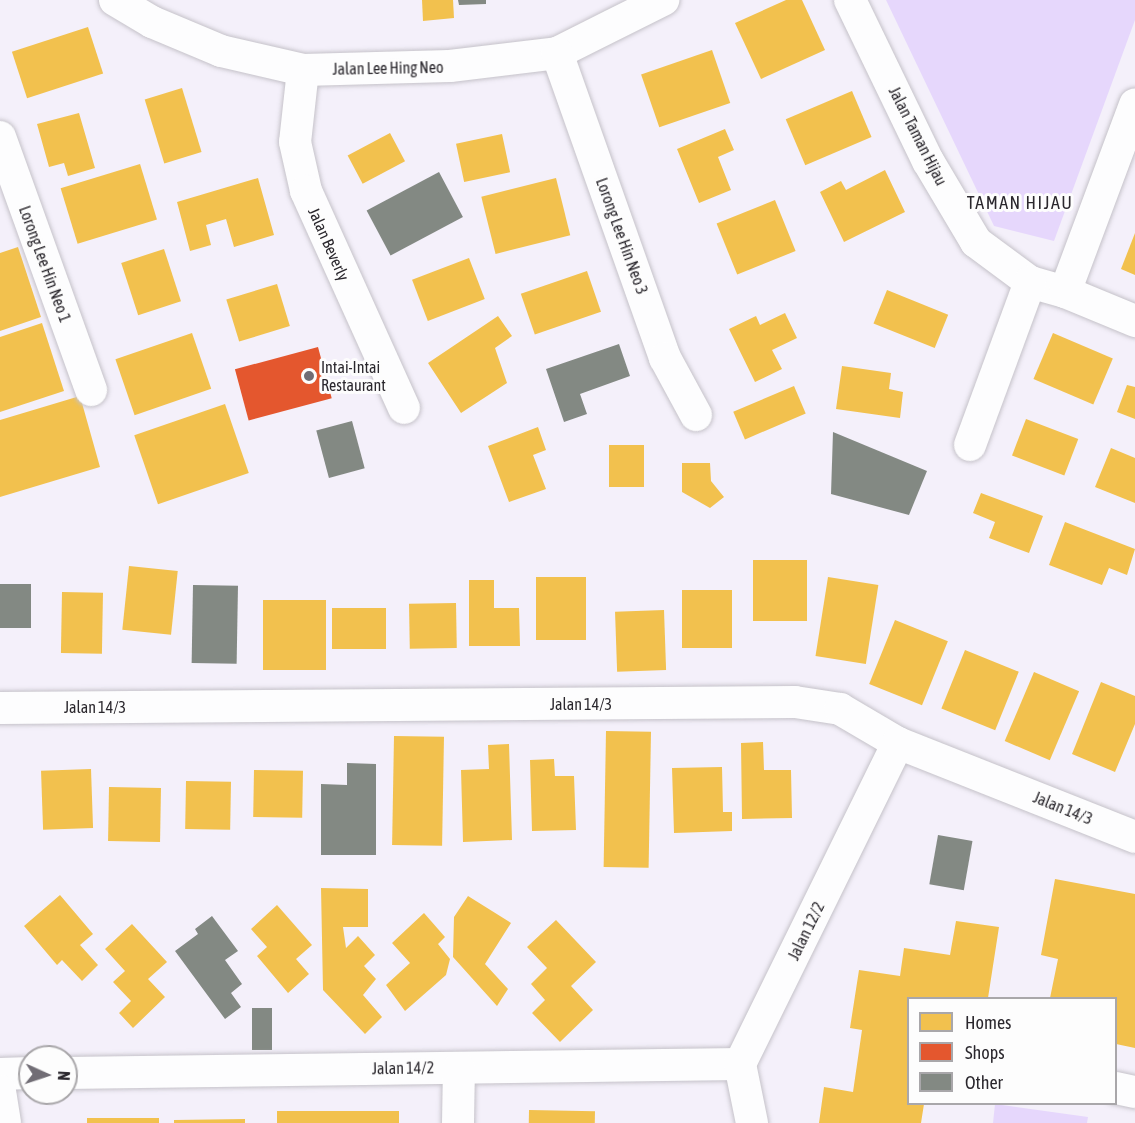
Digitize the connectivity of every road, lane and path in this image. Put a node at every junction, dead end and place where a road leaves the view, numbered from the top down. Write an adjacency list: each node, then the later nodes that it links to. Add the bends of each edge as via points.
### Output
1 (663, 0): 4 (street, Jalan Lee Hing Neo)
2 (850, 0): 8 (street, Jalan Taman Hijau, via 928,161 976,242)
3 (116, 1): 5 (street, Jalan Lee Hing Neo, via 152,22 221,51)
4 (557, 53): 5 (street, Jalan Lee Hing Neo, via 450,66); 13 (street, Lorong Lee Hin Neo 3, via 665,358)
5 (303, 69): 12 (street, Jalan Beverly, via 295,142 306,191)
6 (1135, 105): 9 (street)
7 (0, 137): 11 (street, Lorong Lee Hin Neo 1)
8 (1030, 282): 9 (street, Jalan Taman Hijau); 14 (street)
9 (1065, 292): 10 (street, Jalan Taman Hijau)
10 (1135, 321)
11 (91, 390)
12 (404, 408)
13 (696, 415)
14 (970, 445)
15 (0, 708): 16 (street, Jalan 14/3, via 795,702 840,709)
16 (898, 743): 17 (street, Jalan 14/3); 18 (street, Jalan 12/2)
17 (1135, 837)
18 (740, 1064): 19 (street, Jalan 14/2); 28 (street)
19 (459, 1068): 21 (street, Jalan 14/2); 27 (street)
20 (18, 1073): 22 (street)
21 (78, 1073)
22 (0, 1074)
23 (1117, 1088): 25 (street)
24 (0, 1091): 26 (street)
25 (1135, 1092)
26 (5, 1123)
27 (458, 1123)
28 (752, 1123)

